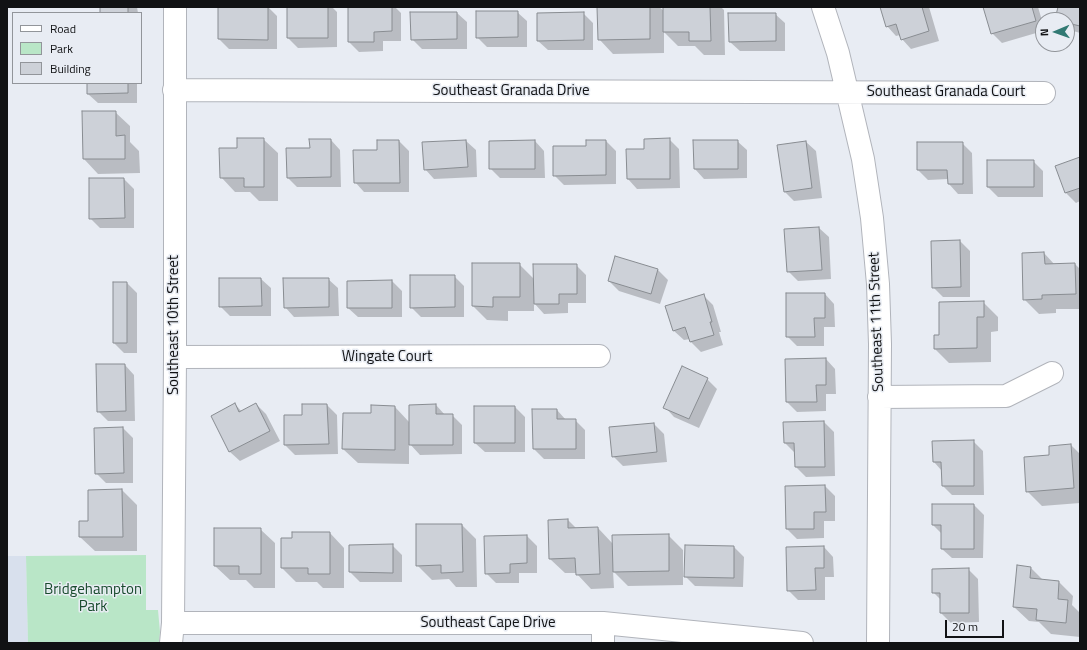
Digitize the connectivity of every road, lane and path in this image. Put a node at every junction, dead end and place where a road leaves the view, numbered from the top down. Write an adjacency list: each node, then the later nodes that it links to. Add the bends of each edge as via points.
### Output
1 (175, 7): 3 (street, Southeast 10th Street)
2 (823, 7): 4 (street, Southeast 11th Street)
3 (174, 90): 4 (street, Southeast Granada Drive); 7 (street, Southeast 10th Street)
4 (848, 92): 5 (street, Southeast Granada Court); 9 (street, Southeast 11th Street, via 863,159 872,218 878,284)
5 (1044, 93)
6 (598, 356): 7 (street, Wingate Court)
7 (175, 357): 10 (street, Southeast 10th Street)
8 (1052, 373): 9 (street, via 1006,396)
9 (879, 397): 13 (street, Southeast 11th Street)
10 (172, 633): 11 (street, Southeast Cape Drive)
11 (603, 633): 12 (street, Southeast Cape Drive)
12 (802, 643)
13 (878, 643)

